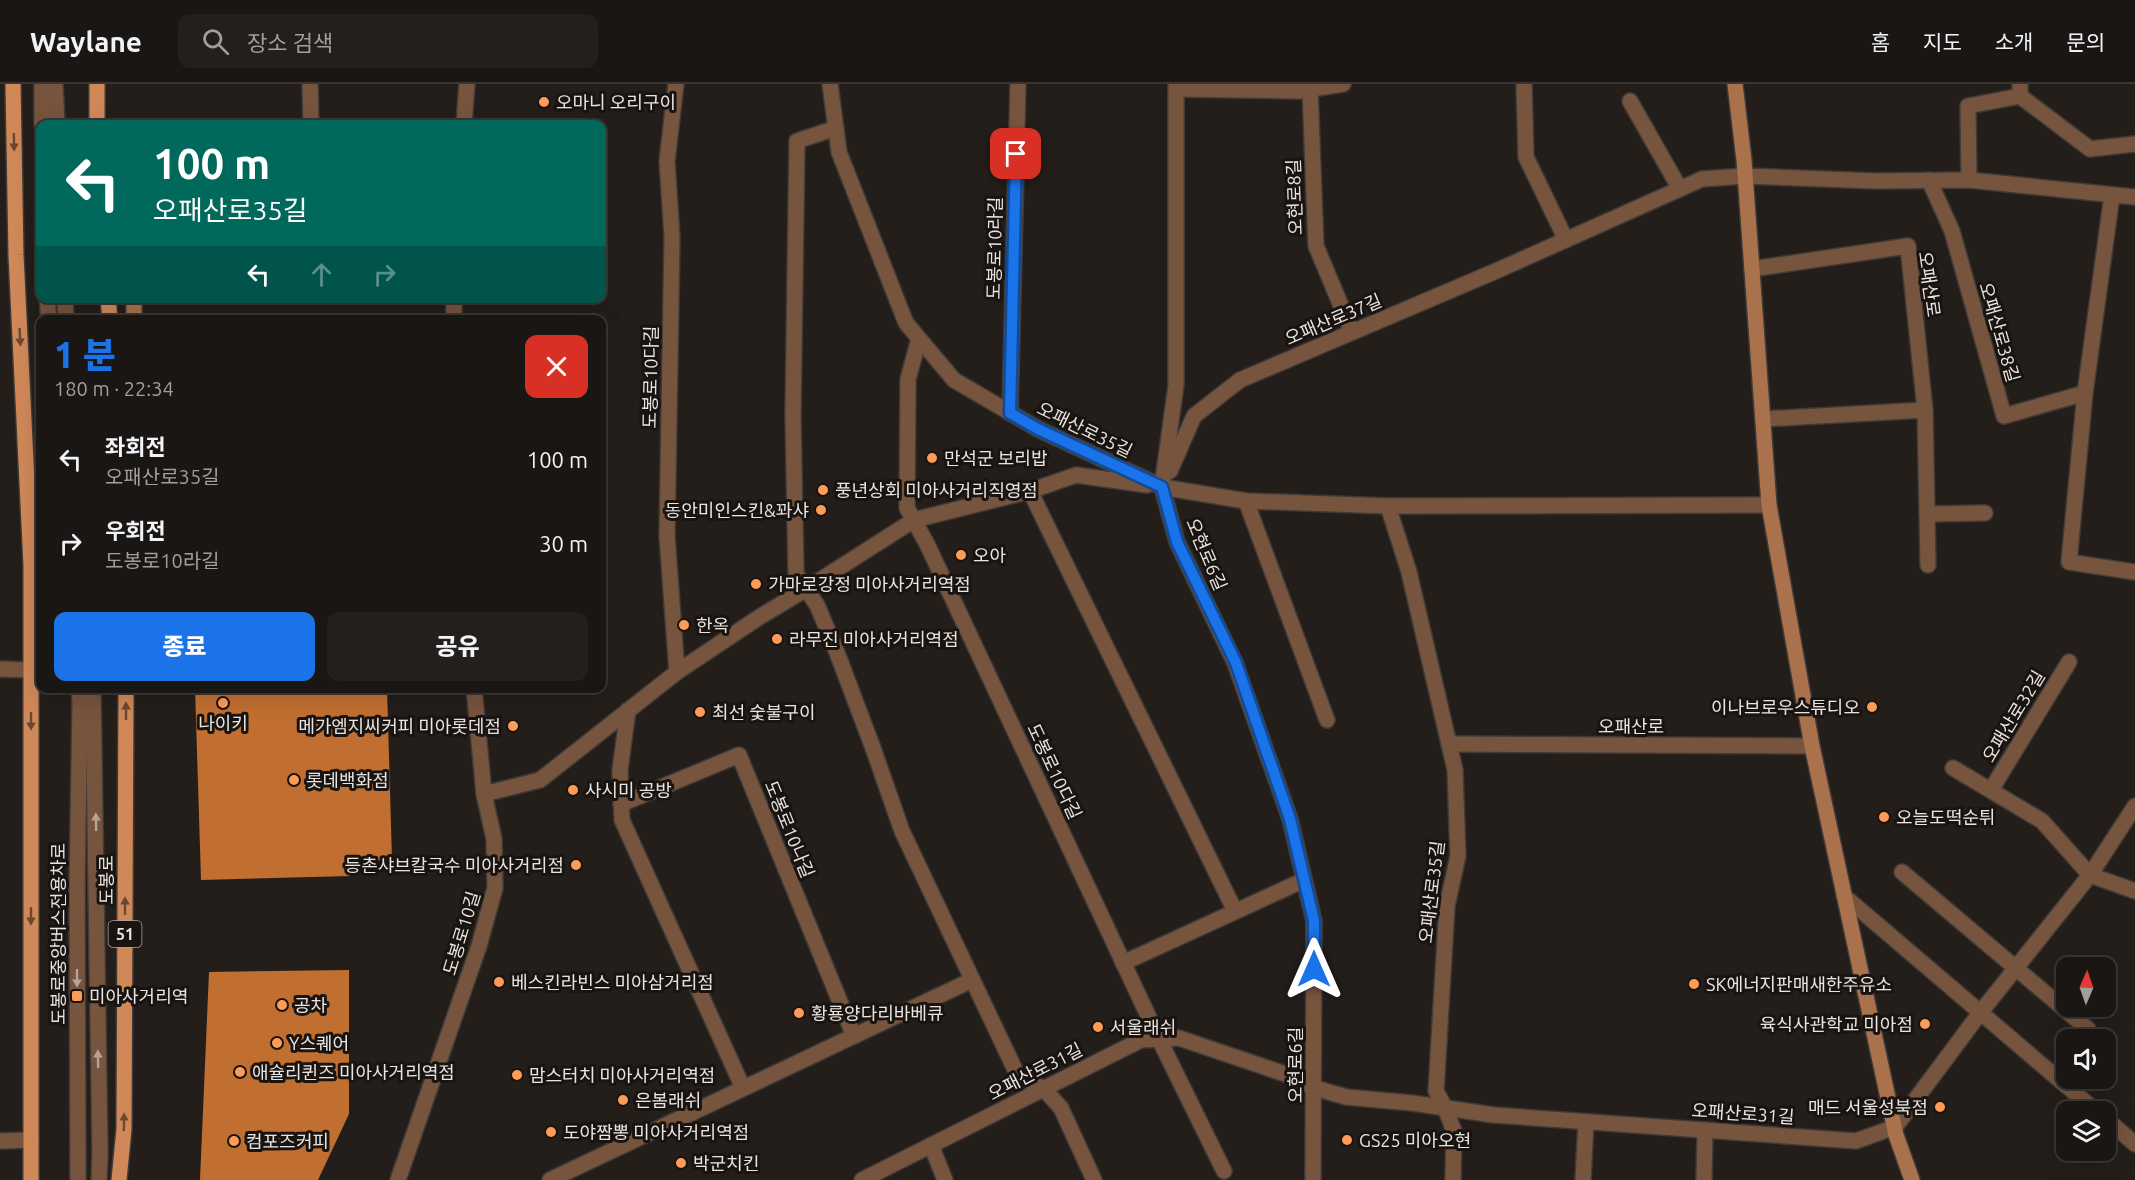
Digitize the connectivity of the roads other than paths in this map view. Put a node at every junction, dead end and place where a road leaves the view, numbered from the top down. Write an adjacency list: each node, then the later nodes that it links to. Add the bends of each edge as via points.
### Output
1 (13, 84): 53 (main road, one-way to 53, via 16,255 31,565)
2 (42, 84): 18 (street)
3 (55, 84): 19 (street)
4 (91, 84): 20 (street)
5 (97, 84): 21 (main road)
6 (310, 84): 22 (street)
7 (467, 84): 23 (street)
8 (676, 84): 54 (street, 도봉로10다길, via 668,161 672,237 667,536)
9 (830, 84): 24 (street, 오패산로35길)
10 (1018, 84): 38 (street, 도봉로10라길)
11 (1343, 84): 15 (street)
12 (1524, 84): 32 (street, via 1526,157)
13 (1735, 84): 26 (street)
14 (1176, 87): 15 (street); 40 (street, 오현로6길, via 1176,385)
15 (1310, 89): 34 (street, 오현로8길, via 1316,246)
16 (2020, 90): 25 (street, via 2090,149); 28 (street, via 1968,106)
17 (1630, 101): 29 (street)
18 (42, 120)
19 (57, 120)
20 (98, 120)
21 (98, 120)
22 (311, 120)
23 (464, 120)
24 (836, 128): 35 (street, 오패산로35길, via 839,152 906,323); 50 (street, via 796,141 796,574)
25 (2135, 144)
26 (1745, 176): 27 (street); 29 (street, 오패산로37길, via 1702,179); 33 (street)
27 (1929, 180): 28 (street); 36 (street, 오패산로38길, via 1952,231 2004,416)
28 (1970, 180): 30 (street)
29 (1680, 189): 32 (street, 오패산로37길)
30 (2112, 195): 31 (street); 36 (street)
31 (2135, 198)
32 (1566, 240): 34 (street, 오패산로37길)
33 (1752, 269): 37 (street, 오패산로, via 1908,246); 39 (street)
34 (1352, 332): 40 (street, 오패산로37길, via 1240,380 1194,416)
35 (919, 339): 38 (street, 오패산로35길, via 954,380); 47 (street, 도봉로10다길, via 908,379 907,508)
36 (2085, 393): 49 (street, via 2069,562)
37 (1925, 410): 39 (street); 46 (street, 오패산로)
38 (1010, 413): 40 (street, 오패산로35길)
39 (1762, 418): 43 (street)
40 (1162, 487): 41 (street, via 1077,475); 42 (street, 오패산로35길); 70 (street, 오현로6길, via 1177,542 1236,663 1290,819)
41 (1030, 491): 47 (street); 73 (street)
42 (1246, 501): 44 (street, 오패산로35길); 60 (street)
43 (1769, 505): 44 (street, 오패산로35길); 62 (street)
44 (1388, 506): 61 (street, 오패산로35길, via 1409,572)
45 (1985, 513): 46 (street)
46 (1927, 514): 48 (street, 오패산로)
47 (914, 520): 50 (street); 74 (street, 도봉로10다길)
48 (1928, 565)
49 (2135, 572)
50 (807, 589): 54 (street); 76 (street, via 836,650 902,831)
51 (2069, 662): 64 (street, 오패산로32길)
52 (0, 669): 53 (street)
53 (31, 670): 90 (main road, one-way to 90)
54 (677, 672): 59 (street)
55 (79, 693): 96 (street, 도봉로중앙버스전용차로, one-way to 96)
56 (93, 693): 97 (street, one-way to 56)
57 (126, 693): 98 (main road, 도봉로 / 51, one-way to 57, via 124,1129)
58 (474, 693): 65 (street, 도봉로10길)
59 (628, 710): 65 (street, via 540,780); 66 (street, via 620,770)
60 (1327, 720)
61 (1449, 744): 62 (street, 오패산로); 85 (street, 오패산로35길, via 1455,770 1458,856 1446,906 1436,1091)
62 (1812, 747): 72 (street)
63 (1953, 768): 64 (street, 오패산로32길)
64 (1991, 790): 69 (street, 오패산로32길, via 2042,821)
65 (484, 794): 99 (street, 도봉로10길, via 494,839 495,888)
66 (621, 804): 79 (street, 도봉로10나길, via 739,755); 81 (street, via 622,820)
67 (2135, 806): 69 (street)
68 (1902, 872): 75 (street)
69 (2090, 876): 71 (street); 75 (street)
70 (1304, 880): 73 (street); 82 (street, 오현로6길, via 1314,921)
71 (2135, 891)
72 (1844, 896): 77 (street); 87 (street)
73 (1235, 911): 74 (street)
74 (1123, 963): 80 (street, 도봉로10다길)
75 (2016, 968): 77 (street); 78 (street)
76 (972, 980): 79 (street); 83 (street, via 1018,1076)
77 (1980, 1013): 84 (street); 87 (street)
78 (2088, 1029)
79 (854, 1036): 81 (street)
80 (1159, 1039): 82 (street, 오패산로31길, via 1179,1038); 83 (street, 오패산로31길, via 1141,1040); 94 (street)
81 (743, 1088): 100 (street)
82 (1315, 1088): 85 (street, 오패산로31길, via 1346,1097); 104 (street, 오현로6길)
83 (1044, 1089): 93 (street, 오패산로31길); 103 (street, via 1061,1108)
84 (2084, 1101)
85 (1446, 1108): 86 (street, 오패산로31길); 105 (street, via 1454,1131)
86 (1586, 1122): 89 (street, 오패산로31길); 106 (street)
87 (1895, 1127): 89 (street, 오패산로31길, via 1856,1141); 108 (street)
88 (2116, 1128): 92 (street)
89 (1705, 1130): 107 (street)
90 (31, 1140): 91 (street); 95 (main road)
91 (0, 1141)
92 (2135, 1144)
93 (931, 1145): 101 (street, 오패산로31길); 102 (street)
94 (1224, 1171)
95 (31, 1180)
96 (78, 1180)
97 (99, 1180)
98 (119, 1180)
99 (398, 1180)
100 (550, 1180)
101 (862, 1180)
102 (945, 1180)
103 (1094, 1180)
104 (1313, 1180)
105 (1453, 1180)
106 (1582, 1180)
107 (1704, 1180)
108 (1912, 1180)

